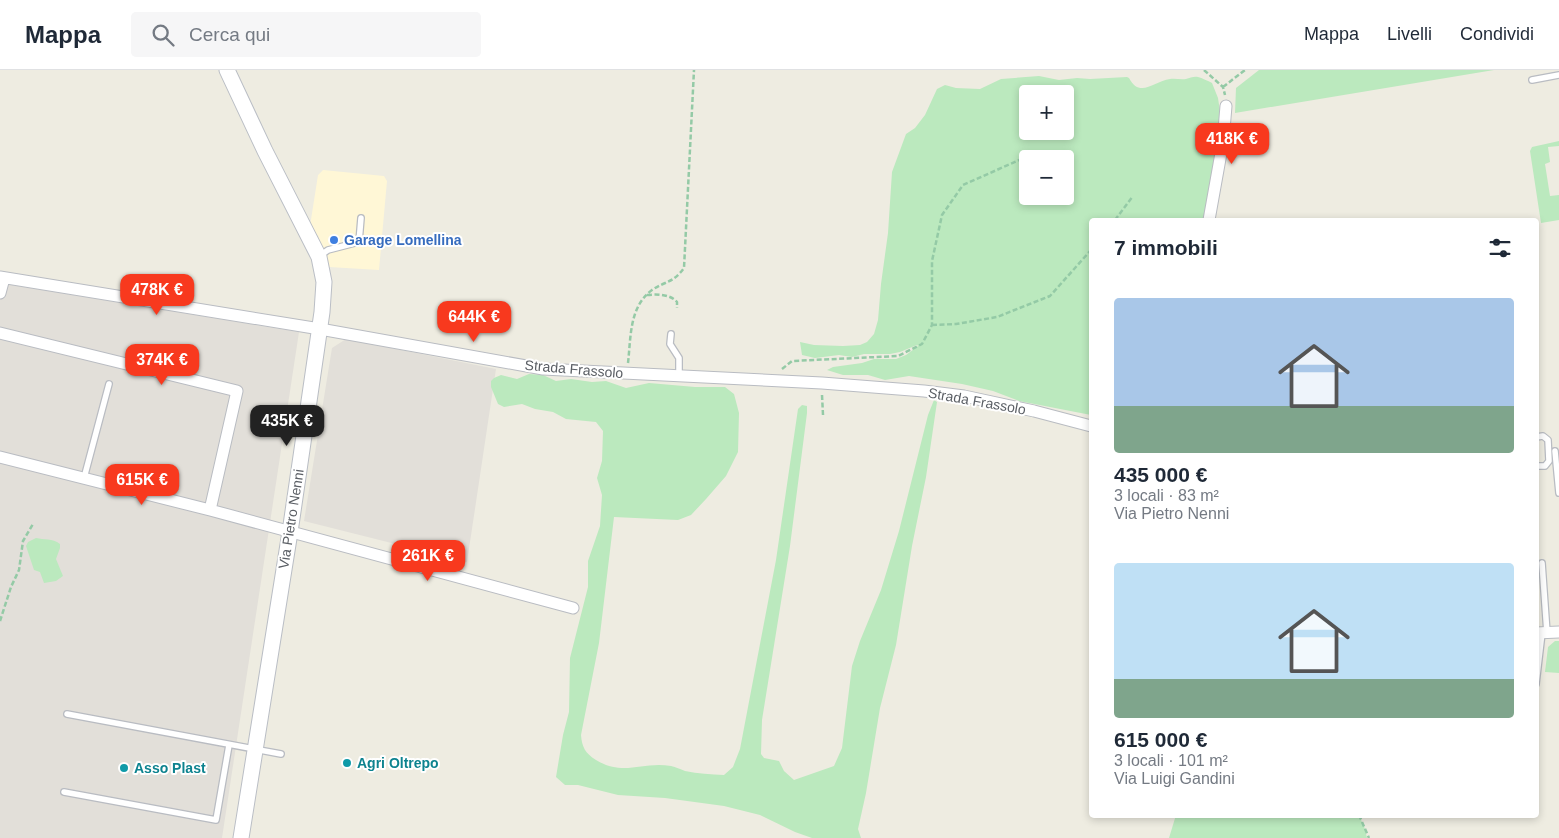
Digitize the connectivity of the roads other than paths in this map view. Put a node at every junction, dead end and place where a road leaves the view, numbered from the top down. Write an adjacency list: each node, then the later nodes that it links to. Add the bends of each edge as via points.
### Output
1 (227, 70): 7 (street, Via Pietro Nenni)
2 (1559, 75): 3 (lane)
3 (1532, 80)
4 (1226, 106): 6 (street, via 1223,142)
5 (361, 218): 7 (lane, via 359,242 328,250)
6 (1208, 218)
7 (319, 257): 10 (street, Via Pietro Nenni, via 324,282)
8 (2, 278): 9 (street); 10 (street, Strada Frassolo)
9 (0, 293)
10 (320, 329): 13 (street, Strada Frassolo, via 543,369); 23 (street, Via Pietro Nenni)
11 (0, 333): 22 (street, via 236,391)
12 (671, 334): 13 (lane, via 670,344 679,358)
13 (679, 376): 15 (street, Strada Frassolo, via 924,391 964,396)
14 (109, 384): 20 (lane)
15 (1089, 425)
16 (1539, 436): 19 (lane, via 1548,440 1549,461 1545,466)
17 (1555, 451): 21 (lane)
18 (0, 457): 20 (street)
19 (1539, 466)
20 (84, 478): 22 (street)
21 (1559, 493)
22 (210, 510): 23 (street)
23 (290, 532): 25 (street); 31 (street, Via Pietro Nenni)
24 (1542, 562): 27 (lane)
25 (573, 608)
26 (1559, 632): 27 (street)
27 (1542, 633): 28 (lane)
28 (1539, 658)
29 (67, 714): 30 (lane)
30 (229, 745): 31 (lane); 33 (lane, via 216,820)
31 (255, 750): 32 (lane); 34 (street, Via Pietro Nenni)
32 (280, 754)
33 (64, 792)
34 (241, 838)

